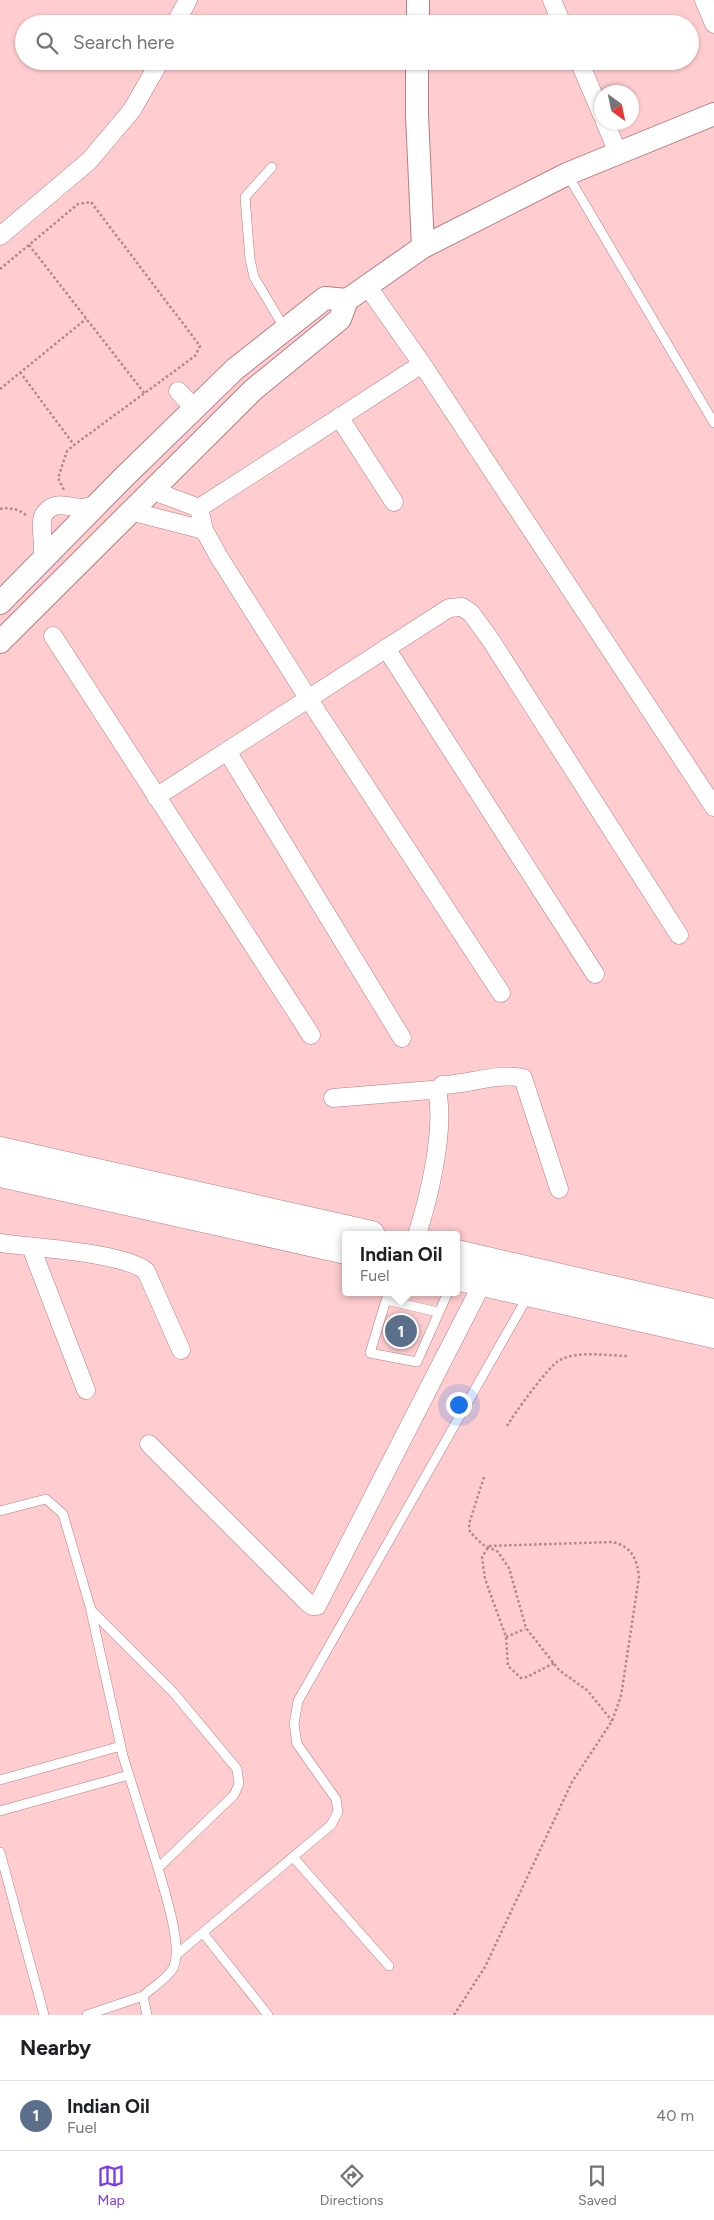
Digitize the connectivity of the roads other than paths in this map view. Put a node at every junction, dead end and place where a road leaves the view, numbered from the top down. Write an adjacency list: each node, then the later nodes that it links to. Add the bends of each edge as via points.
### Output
1 (188, 0): 5 (street)
2 (418, 0): 6 (street)
3 (552, 0): 7 (street)
4 (704, 0): 8 (street)
5 (180, 15)
6 (418, 15)
7 (558, 15)
8 (714, 24)
9 (155, 70): 18 (street, via 132,110 89,161)
10 (418, 70): 19 (street)
11 (583, 70): 12 (street)
12 (594, 96)
13 (714, 114): 15 (street)
14 (608, 130): 15 (street)
15 (618, 153): 17 (street)
16 (272, 167): 22 (lane, via 245,197 245,215 254,277)
17 (566, 174): 19 (street); 27 (lane)
18 (0, 236)
19 (423, 247): 20 (street)
20 (368, 287): 21 (street); 23 (street)
21 (347, 300): 22 (street, via 325,298); 28 (street, via 340,319 253,390)
22 (285, 329): 25 (street, via 235,369)
23 (422, 364): 26 (street); 42 (street)
24 (178, 391): 25 (street)
25 (195, 409): 30 (street)
26 (339, 417): 29 (street); 31 (street)
27 (714, 423)
28 (151, 490): 31 (street); 32 (street)
29 (394, 502)
30 (99, 503): 34 (street); 34 (street, via 82,508 69,505 47,507 41,525 45,550)
31 (199, 508): 33 (street)
32 (130, 511): 33 (street); 37 (street)
33 (204, 530): 39 (street)
34 (41, 562): 35 (street)
35 (0, 604)
36 (53, 636): 41 (street)
37 (0, 642)
38 (386, 648): 39 (street); 43 (street, via 449,608 462,607 471,613); 44 (street)
39 (308, 698): 40 (street); 45 (street)
40 (227, 751): 41 (street); 47 (street)
41 (156, 797): 46 (street)
42 (714, 807)
43 (679, 935)
44 (594, 974)
45 (501, 993)
46 (311, 1035)
47 (402, 1038)
48 (437, 1090): 49 (street); 52 (street, via 511,1076 523,1078); 54 (street, via 441,1118 424,1212)
49 (333, 1098)
50 (0, 1150): 53 (main road)
51 (0, 1173): 57 (main road)
52 (559, 1189)
53 (354, 1231)
54 (417, 1231)
55 (0, 1243): 56 (street)
56 (31, 1247): 67 (street, via 137,1264 146,1271); 68 (street)
57 (342, 1249)
58 (460, 1255): 65 (main road)
59 (460, 1277): 60 (main road)
60 (483, 1282): 61 (main road); 69 (street, via 317,1606 306,1601)
61 (531, 1292): 66 (main road); 77 (lane, via 298,1701 294,1724 297,1744 336,1799 338,1812 331,1825)
62 (388, 1296): 64 (lane); 64 (lane, via 370,1353 417,1362)
63 (446, 1296): 64 (lane)
64 (438, 1312)
65 (714, 1313)
66 (714, 1334)
67 (181, 1350)
68 (86, 1390)
69 (149, 1444)
70 (0, 1511): 71 (lane, via 46,1499 63,1514)
71 (91, 1610): 72 (lane); 78 (lane, via 173,1692 237,1769 239,1784 234,1795)
72 (121, 1746): 73 (lane); 74 (lane)
73 (129, 1775): 75 (lane); 78 (lane)
74 (0, 1780)
75 (0, 1811)
76 (0, 1852): 83 (lane)
77 (293, 1857): 79 (lane); 81 (lane)
78 (158, 1868): 80 (lane)
79 (203, 1933): 80 (lane); 86 (lane)
80 (176, 1955): 82 (lane, via 173,1970)
81 (389, 1966)
82 (143, 1996): 84 (lane); 85 (lane)
83 (44, 2015)
84 (87, 2015)
85 (148, 2015)
86 (268, 2015)

